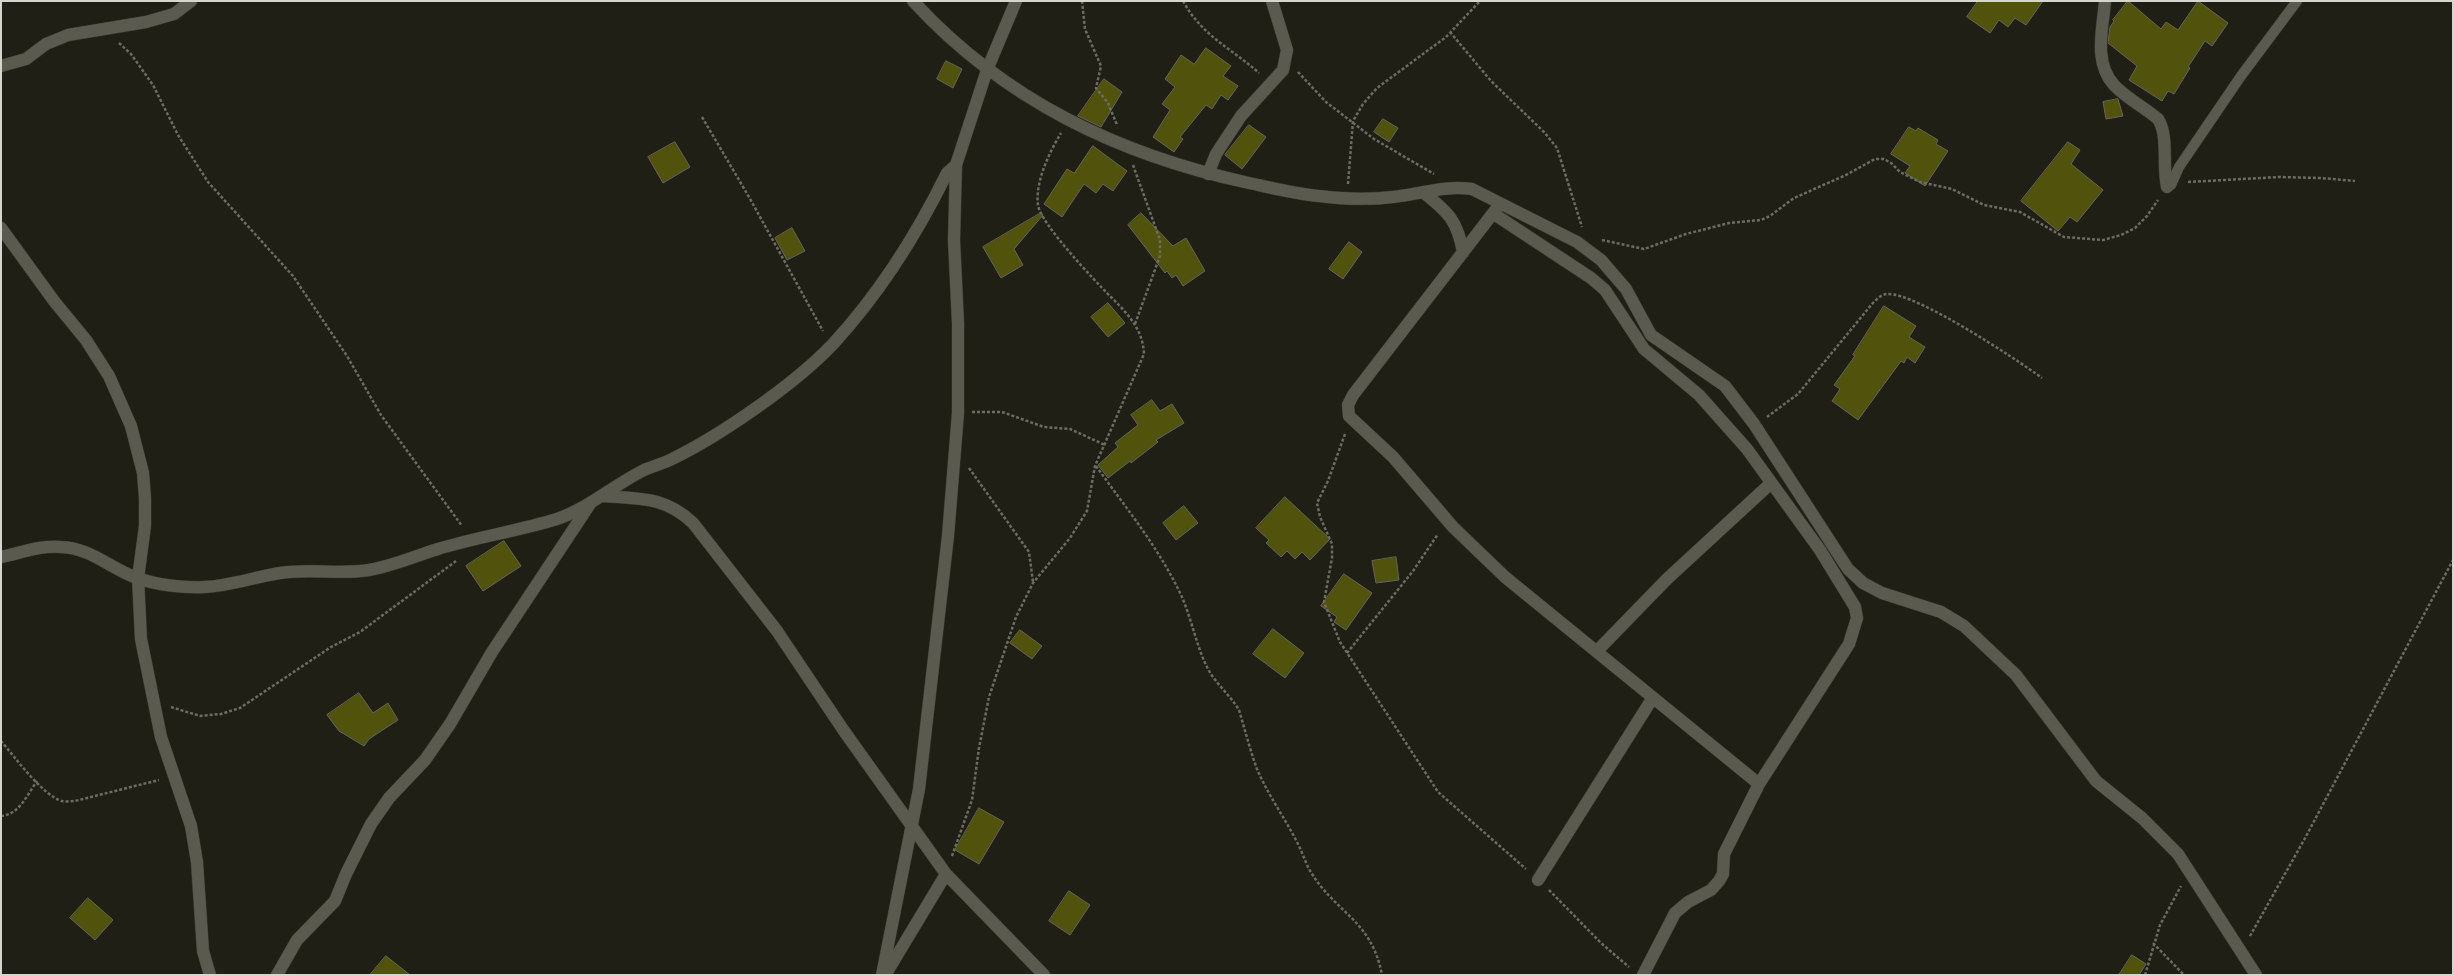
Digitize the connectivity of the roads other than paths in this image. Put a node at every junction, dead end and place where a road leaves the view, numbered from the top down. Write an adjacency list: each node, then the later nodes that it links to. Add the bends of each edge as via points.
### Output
1 (191, 1): 7 (street, via 174,14 146,22 68,35 46,44 26,59)
2 (913, 1): 8 (street, via 933,23)
3 (1016, 1): 8 (street)
4 (1272, 1): 10 (street, via 1287,50 1283,70 1241,116 1216,154)
5 (2105, 1): 11 (street, via 2100,56 2105,72 2114,85 2152,114 2163,127 2163,170)
6 (2297, 1): 11 (lane, via 2241,76)
7 (1, 66)
8 (987, 70): 9 (street); 10 (street, via 1068,121 1173,164)
9 (956, 165): 18 (street, via 947,173 909,243 862,310 832,345 777,392 708,439 670,460 642,471); 25 (street, via 956,450 919,789)
10 (1208, 174): 12 (street, via 1319,196 1369,199)
11 (2169, 186)
12 (1423, 192): 13 (street, via 1455,187 1472,189); 16 (street, via 1452,218 1460,233)
13 (1501, 203): 14 (street); 33 (street, via 1582,240 1626,289 1651,335 1725,386 1754,424 1848,569 1862,583 1904,602 1941,612 1964,626 2016,675 2096,781 2163,837 2190,872)
14 (1494, 214): 16 (street); 17 (street, via 1586,274 1605,290 1644,349 1720,416 1747,449)
15 (1, 228): 21 (street, via 54,302 86,340 110,376 131,426 143,473 145,498 145,526)
16 (1463, 253): 22 (street, via 1353,395 1348,405 1349,416 1393,457 1447,520 1505,577)
17 (1770, 484): 22 (street, via 1667,579); 24 (street, via 1820,550 1855,607 1857,618 1849,644)
18 (603, 496): 19 (street); 25 (street, via 664,503 678,509 693,523 777,631)
19 (590, 504): 21 (street, via 558,518 376,569 342,573 280,573 232,584 201,587 170,585); 30 (street, via 492,652 450,724 425,760 389,798 371,824 335,901 297,940)
20 (1, 558): 21 (street, via 39,548 62,547 90,553)
21 (138, 578): 29 (street, via 141,639 161,737 191,826 197,862 203,951)
22 (1597, 651): 23 (street)
23 (1652, 699): 24 (street); 27 (street)
24 (1759, 784): 28 (street, via 1724,854 1724,874 1711,890 1688,902 1675,913)
25 (911, 827): 26 (street); 31 (street)
26 (946, 874): 31 (street); 32 (street)
27 (1538, 880)
28 (1638, 973)
29 (210, 975)
30 (277, 975)
31 (884, 975)
32 (1044, 975)
33 (2256, 975)

